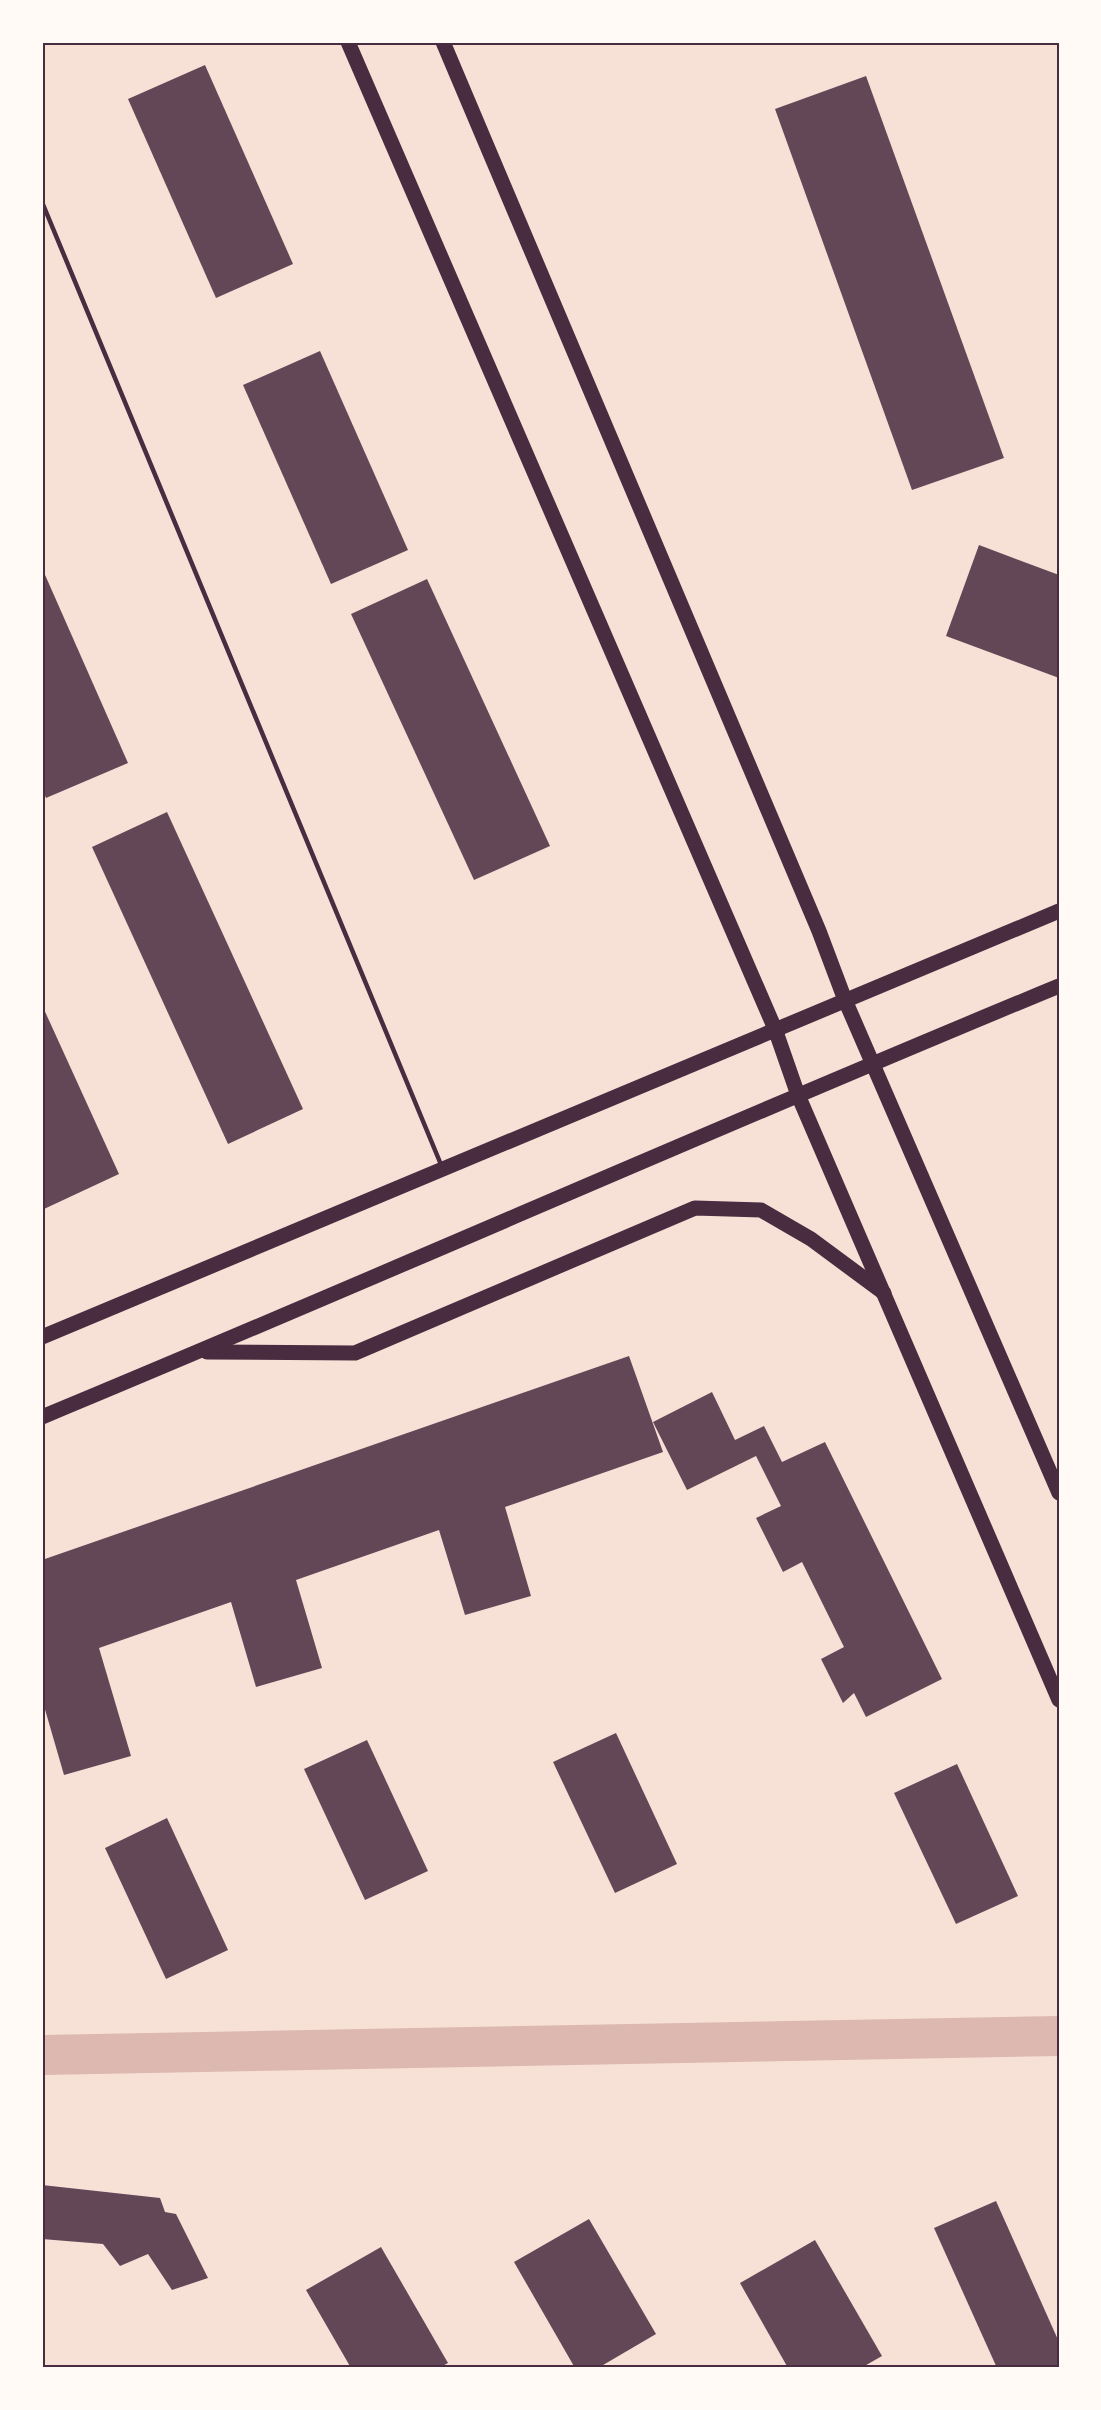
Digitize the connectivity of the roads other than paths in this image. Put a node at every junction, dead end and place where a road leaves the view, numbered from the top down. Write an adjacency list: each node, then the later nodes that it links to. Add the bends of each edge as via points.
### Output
1 (348, 42): 7 (main road)
2 (443, 42): 6 (main road)
3 (42, 202): 10 (lane)
4 (1059, 911): 6 (main road)
5 (1059, 986): 8 (main road)
6 (845, 1000): 7 (main road); 8 (main road)
7 (775, 1029): 9 (main road); 10 (main road)
8 (872, 1063): 9 (main road); 15 (main road)
9 (798, 1095): 11 (main road); 13 (main road)
10 (443, 1169): 12 (main road)
11 (885, 1294): 13 (main road, via 811,1239 761,1210 695,1208 355,1353); 16 (main road)
12 (42, 1337)
13 (201, 1352): 14 (main road)
14 (42, 1418)
15 (1059, 1493)
16 (1059, 1700)

